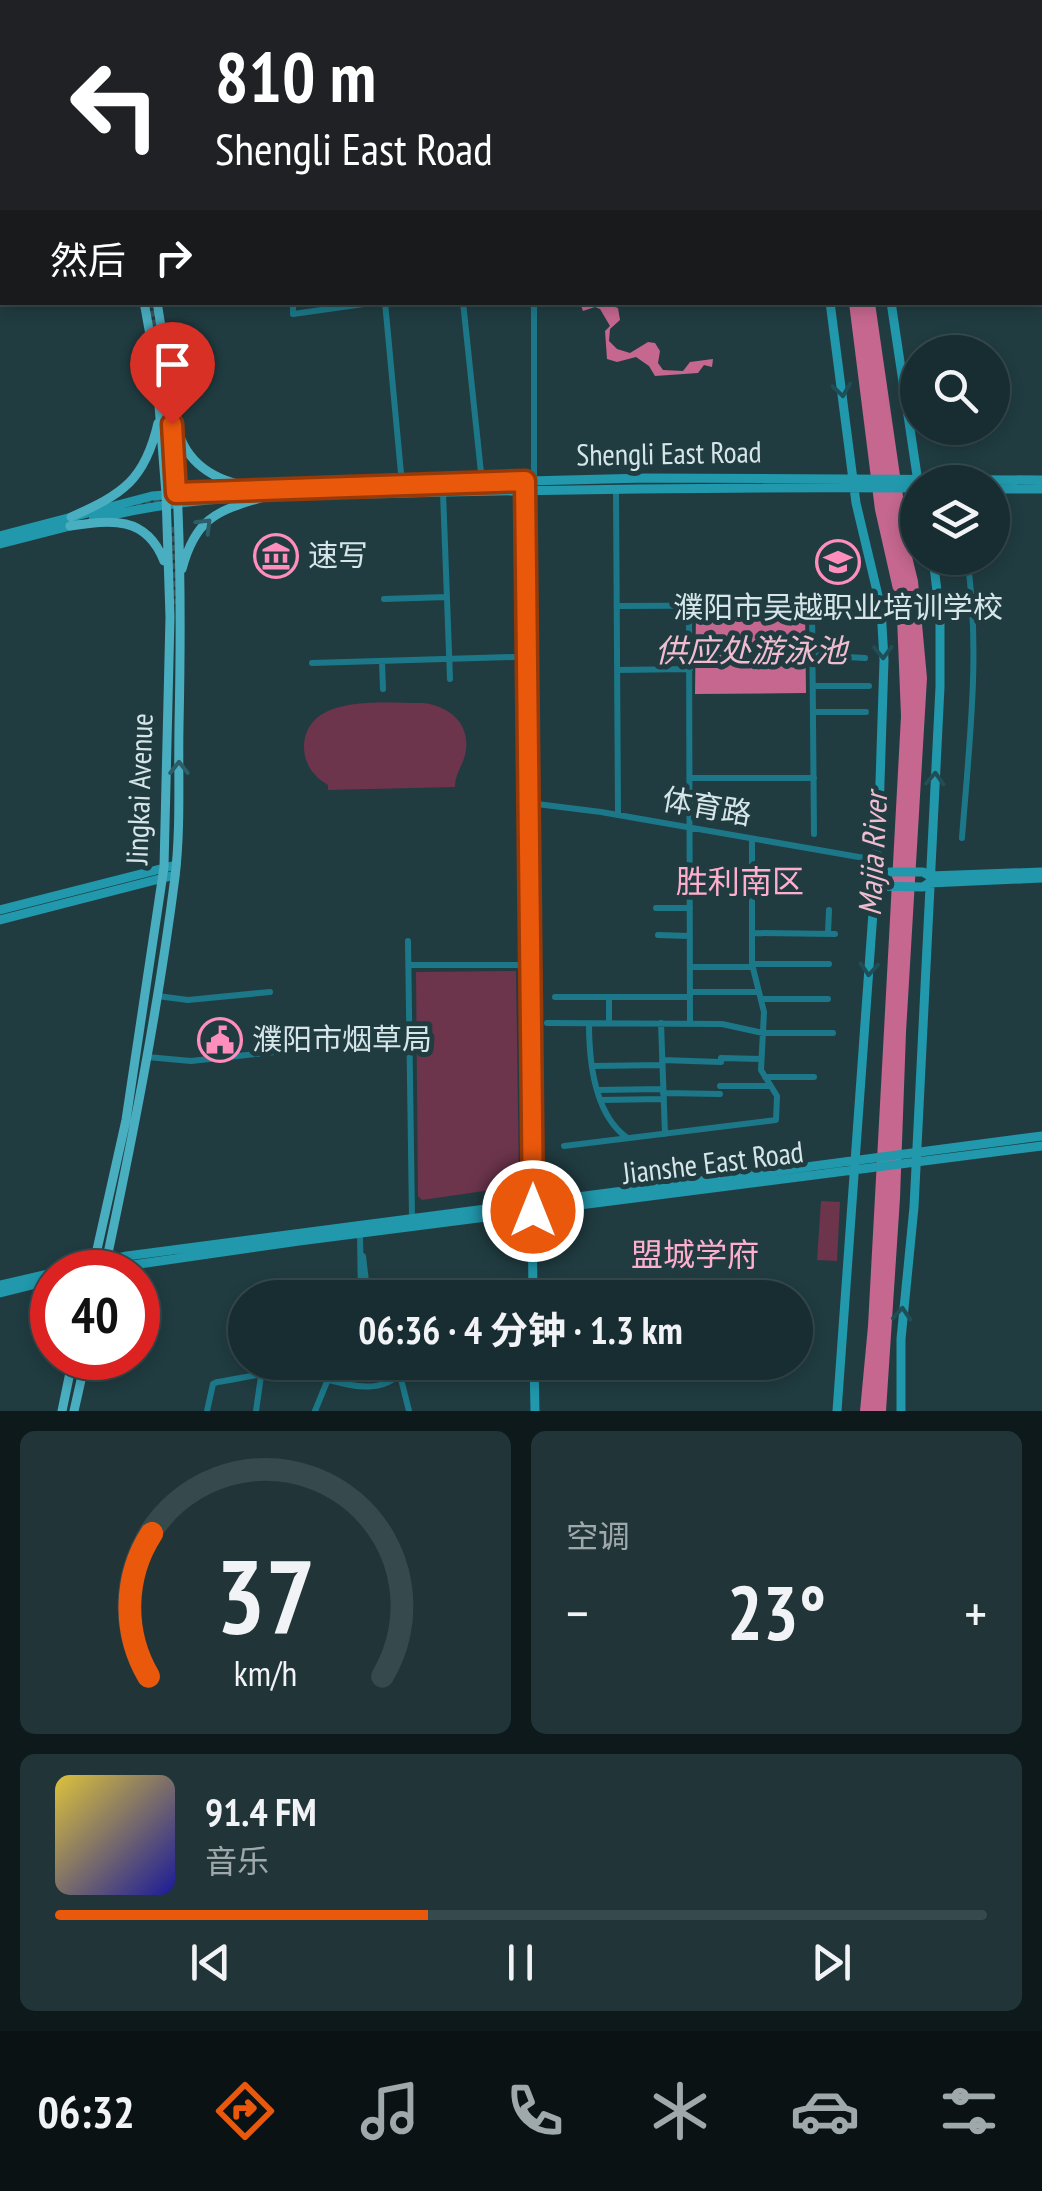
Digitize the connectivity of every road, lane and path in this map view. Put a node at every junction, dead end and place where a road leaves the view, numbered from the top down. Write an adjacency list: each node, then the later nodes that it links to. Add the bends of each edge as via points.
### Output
1 (144, 305): 11 (main road, Jingkai Avenue)
2 (157, 305): 10 (main road, Jingkai Avenue)
3 (293, 305): 9 (street, via 294,314)
4 (382, 305): 18 (street)
5 (463, 305): 15 (street)
6 (534, 305): 19 (street)
7 (830, 305): 16 (street, one-way to 16)
8 (891, 305): 12 (street)
9 (318, 306)
10 (172, 404): 24 (main road, via 180,437 200,466); 25 (main road, Jingkai Avenue)
11 (161, 410): 25 (main road, Jingkai Avenue); 26 (main road, via 147,462 132,483)
12 (915, 465)
13 (1042, 480): 14 (street, Shengli East Road)
14 (1010, 481)
15 (482, 482): 18 (street, Shengli East Road); 19 (street, Shengli East Road)
16 (857, 483): 17 (street, Shengli East Road); 19 (street, Shengli East Road); 20 (street, Shengli East Road); 59 (street, one-way to 59, via 883,630)
17 (900, 483)
18 (402, 484): 24 (street, Shengli East Road)
19 (528, 484): 20 (street, Shengli East Road); 23 (street, Shengli East Road); 53 (street)
20 (616, 488): 36 (street)
21 (1010, 489): 22 (street)
22 (1042, 490)
23 (443, 492): 24 (street, Shengli East Road); 33 (street)
24 (261, 493): 25 (street, Shengli East Road); 32 (main road, one-way to 24, via 189,544 203,524)
25 (171, 498): 26 (street, Shengli East Road); 29 (main road, Jingkai Avenue); 32 (main road, Jingkai Avenue)
26 (70, 522): 27 (street); 28 (street); 29 (main road, via 136,527 158,547)
27 (0, 536)
28 (0, 544)
29 (168, 571): 62 (main road, Jingkai Avenue)
30 (934, 575): 64 (street, one-way to 30, via 941,655)
31 (969, 575): 58 (street, via 972,664)
32 (179, 581): 60 (main road, Jingkai Avenue, one-way to 32)
33 (448, 598): 34 (street); 40 (street)
34 (384, 600)
35 (689, 605): 36 (street); 37 (street, via 812,605); 43 (street)
36 (617, 606): 44 (street)
37 (812, 656): 39 (street); 46 (street)
38 (512, 657): 40 (street)
39 (865, 658)
40 (449, 660): 41 (street); 45 (street)
41 (382, 661): 42 (street); 48 (street)
42 (312, 663)
43 (690, 669): 44 (street); 51 (street)
44 (617, 670): 54 (street)
45 (450, 679)
46 (812, 686): 47 (street); 49 (street)
47 (869, 686)
48 (383, 689)
49 (813, 712): 50 (street); 52 (street)
50 (866, 712)
51 (690, 778): 52 (street); 55 (street)
52 (814, 778): 56 (street)
53 (529, 804): 54 (street, 体育路); 77 (street)
54 (618, 815): 55 (street, 体育路)
55 (690, 827): 57 (street, 体育路); 67 (street)
56 (814, 834)
57 (752, 838): 59 (street, 体育路); 71 (street)
58 (962, 838)
59 (876, 860): 61 (street)
60 (175, 870): 62 (street); 82 (main road, Jingkai Avenue)
61 (877, 872): 64 (street); 65 (street)
62 (163, 873): 68 (street); 70 (street); 115 (main road, Jingkai Avenue, via 126,1120)
63 (1042, 875): 64 (street)
64 (926, 879): 65 (street); 110 (street)
65 (877, 886): 111 (street, one-way to 111)
66 (656, 908): 67 (street)
67 (690, 908): 73 (street)
68 (0, 910)
69 (829, 910): 71 (street, via 831,933)
70 (0, 920)
71 (752, 933): 78 (street)
72 (658, 935): 73 (street)
73 (690, 936): 79 (street)
74 (408, 941): 75 (street)
75 (409, 964): 77 (street); 113 (street)
76 (830, 964): 78 (street)
77 (531, 965): 112 (street)
78 (752, 966): 79 (street); 83 (street)
79 (690, 967): 81 (street)
80 (270, 992): 82 (street, via 188,1000)
81 (690, 995): 83 (street); 85 (street); 91 (street)
82 (157, 996): 95 (main road, Jingkai Avenue)
83 (760, 996): 86 (street); 92 (street)
84 (555, 997): 85 (street)
85 (608, 997): 89 (street)
86 (828, 999)
87 (547, 1023): 88 (street)
88 (588, 1023): 89 (street); 98 (street)
89 (609, 1023): 90 (street)
90 (661, 1023): 91 (street); 97 (street)
91 (690, 1023): 92 (street)
92 (763, 1033): 93 (street); 96 (street)
93 (833, 1033)
94 (292, 1050): 95 (street, via 191,1061)
95 (148, 1057): 116 (main road, Jingkai Avenue)
96 (760, 1059): 97 (street); 99 (street)
97 (662, 1063): 98 (street); 103 (street)
98 (593, 1066): 102 (street)
99 (764, 1077): 100 (street); 101 (street)
100 (814, 1078)
101 (769, 1086): 103 (street); 105 (street, via 777,1096 776,1120)
102 (598, 1090): 103 (street); 104 (street)
103 (663, 1094): 104 (street); 105 (street)
104 (600, 1100): 107 (street)
105 (665, 1134): 107 (street)
106 (1042, 1136): 110 (street, Jianshe East Road)
107 (627, 1138): 108 (street)
108 (564, 1146)
109 (1042, 1146): 110 (street, Jianshe East Road)
110 (913, 1157): 111 (street, Jianshe East Road); 142 (street, one-way to 110)
111 (860, 1164): 112 (street, Jianshe East Road); 141 (street)
112 (533, 1206): 113 (street, Jianshe East Road); 114 (street, Jianshe East Road); 121 (street)
113 (412, 1217): 117 (street, Jianshe East Road)
114 (360, 1233): 118 (street, Jianshe East Road); 120 (street)
115 (95, 1250)
116 (109, 1250)
117 (160, 1258)
118 (160, 1260)
119 (30, 1280): 122 (street, Jianshe East Road)
120 (364, 1280)
121 (534, 1280)
122 (0, 1285)
123 (30, 1286): 124 (street)
124 (0, 1293)
125 (69, 1380): 134 (main road)
126 (81, 1380): 135 (main road)
127 (235, 1380): 136 (street, via 213,1384)
128 (262, 1380): 137 (street)
129 (319, 1380): 133 (street)
130 (389, 1380): 133 (street, via 373,1387)
131 (401, 1380): 139 (street)
132 (534, 1380): 140 (street)
133 (326, 1382): 138 (street)
134 (62, 1411)
135 (74, 1411)
136 (207, 1411)
137 (256, 1411)
138 (315, 1411)
139 (408, 1411)
140 (535, 1411)
141 (837, 1411)
142 (901, 1411)

